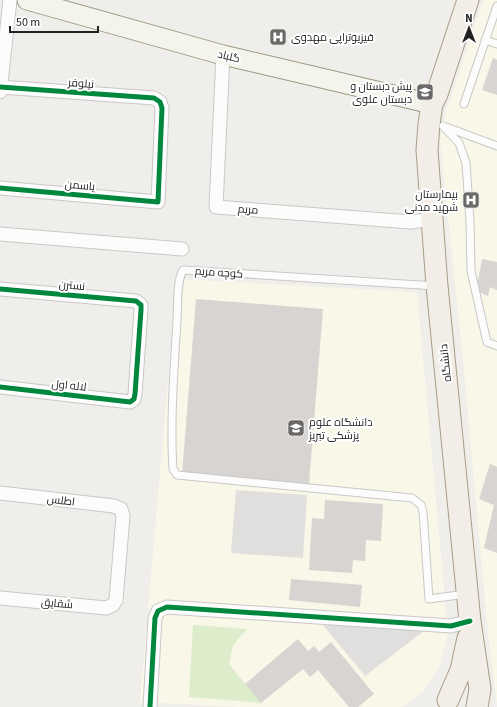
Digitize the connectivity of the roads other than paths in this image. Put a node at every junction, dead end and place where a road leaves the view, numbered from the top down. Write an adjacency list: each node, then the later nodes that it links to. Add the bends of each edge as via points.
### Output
1 (10, 0): 9 (street)
2 (27, 0): 8 (main road, گلباد)
3 (460, 0): 11 (main road, دانشگاه, via 430,94)
4 (468, 0): 11 (main road, دانشگاه, via 437,94)
5 (497, 6): 6 (lane)
6 (485, 40): 7 (lane); 10 (lane)
7 (497, 44)
8 (223, 54): 11 (main road, گلباد); 15 (street, مریم, via 216,207 411,222)
9 (0, 89): 14 (street, نیلوفر, via 154,98 160,102 162,108)
10 (464, 104)
11 (438, 116): 12 (lane); 15 (main road, دانشگاه, via 428,124 427,150); 20 (lane, via 459,143 466,163 471,271 487,342)
12 (497, 146)
13 (0, 188): 14 (street, یاسمن)
14 (158, 202)
15 (433, 219): 18 (main road, دانشگاه)
16 (0, 234): 17 (street)
17 (182, 249)
18 (437, 286): 24 (main road, دانشگاه); 24 (lane, کوچه مریم, via 183,270 179,292 173,469 177,475 412,498 421,505 423,512 429,599)
19 (0, 289): 22 (street, نسترن, via 136,301 141,304)
20 (497, 346)
21 (0, 387): 22 (street, لاله اول, via 130,402)
22 (134, 399)
23 (0, 493): 26 (street, اطلس, via 114,506 121,509 124,516 116,600)
24 (468, 594): 27 (main road, دانشگاه)
25 (0, 598): 26 (street, شقایق, via 106,608)
26 (113, 605)
27 (470, 621): 28 (main road, دانشگاه, via 461,670); 29 (street, via 451,626 167,607 158,611 155,618); 31 (main road, دانشگاه, via 480,689)
28 (444, 704): 30 (main road, via 459,699)
29 (150, 707)
30 (471, 707)
31 (477, 707)

